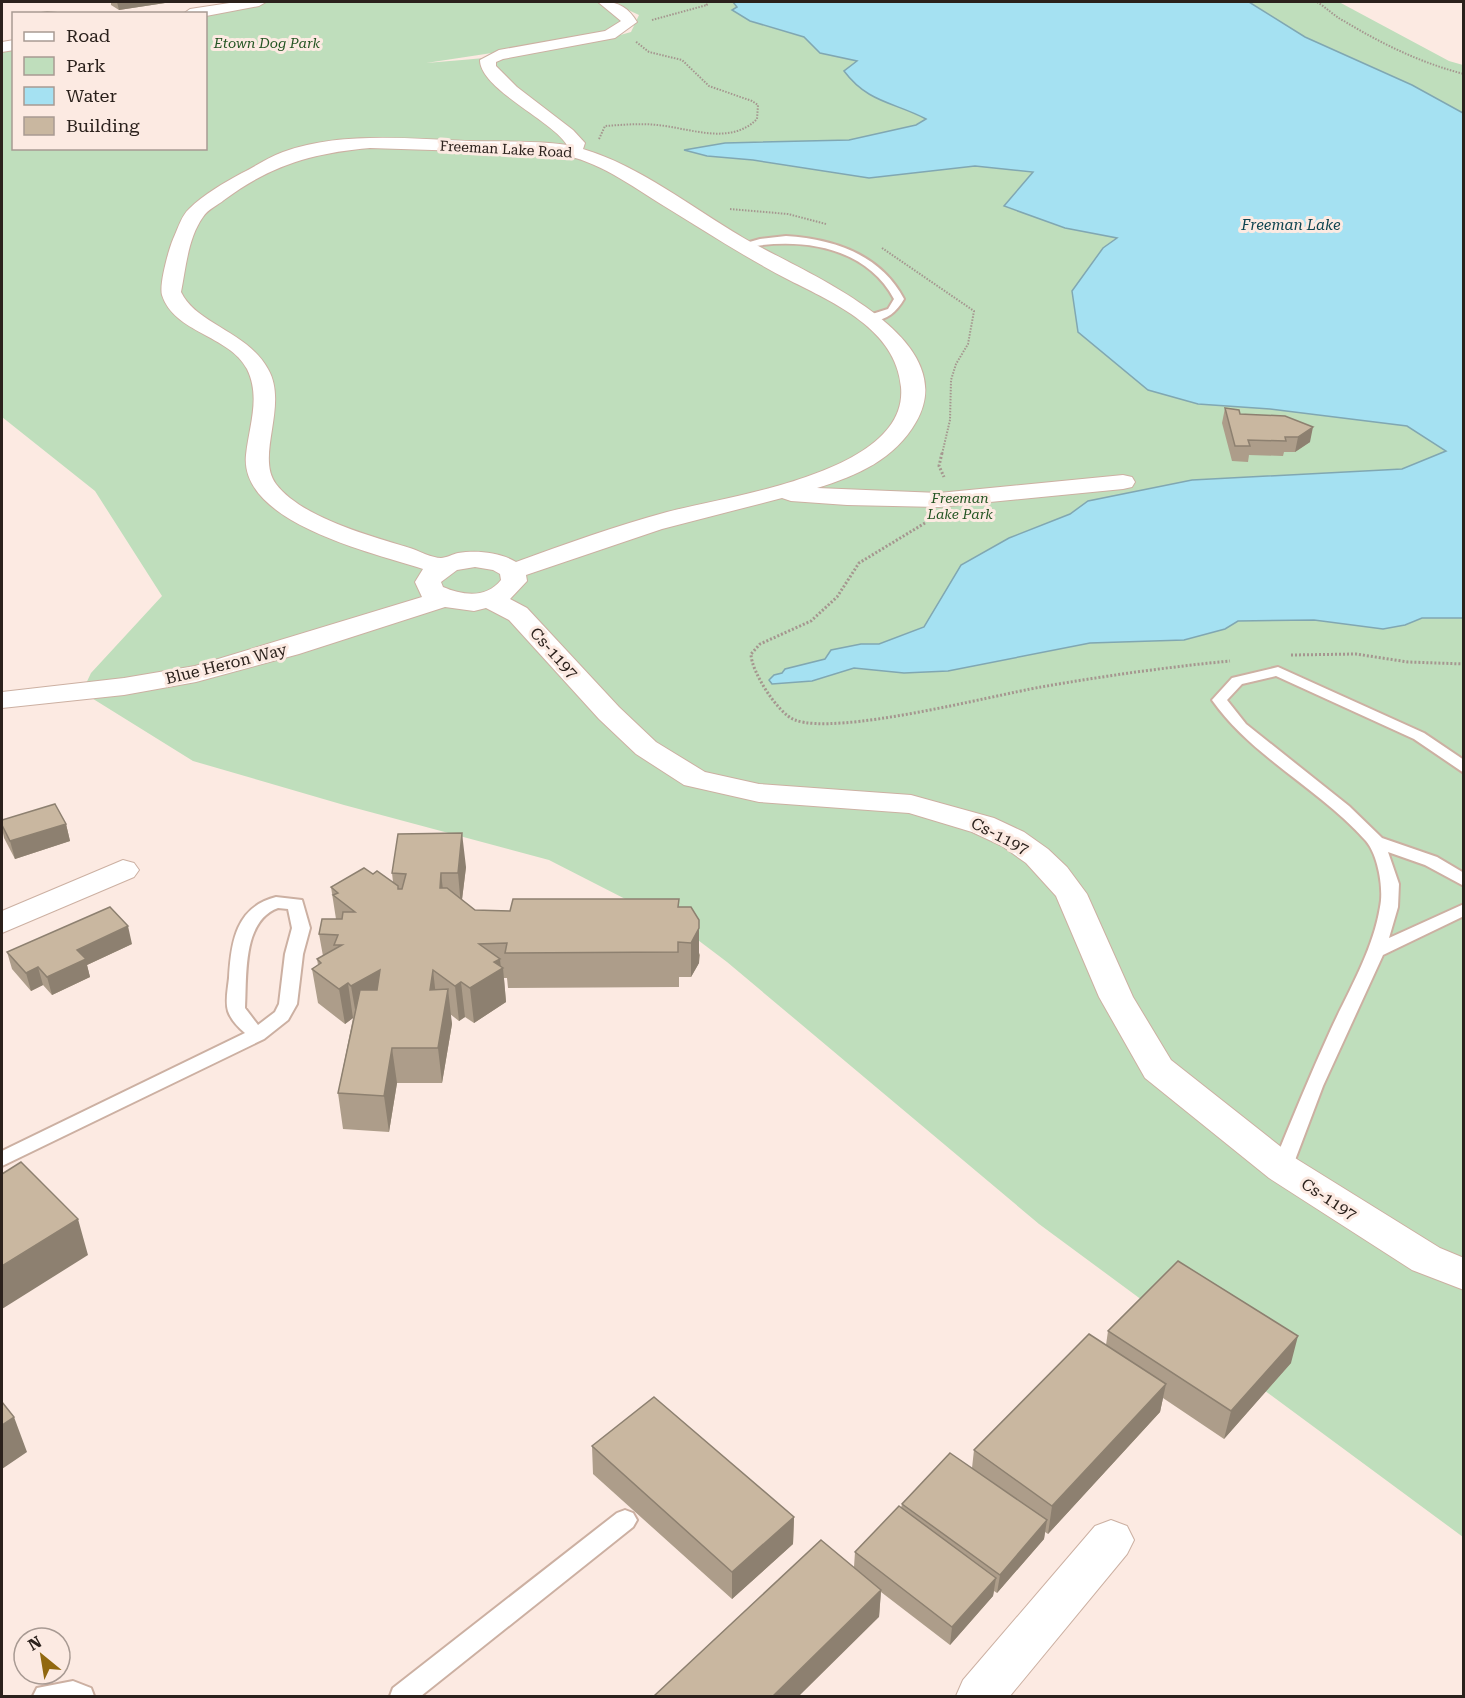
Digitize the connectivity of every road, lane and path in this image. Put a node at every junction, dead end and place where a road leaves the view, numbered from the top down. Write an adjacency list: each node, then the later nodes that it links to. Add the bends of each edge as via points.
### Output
1 (259, 2): 5 (street)
2 (605, 2): 10 (street, via 625,14 629,22 610,35 488,60 488,67 499,81 576,143)
3 (705, 2): 6 (path, via 707,5 699,9 660,16)
4 (1317, 2): 8 (path, via 1402,55)
5 (202, 12)
6 (644, 26)
7 (634, 36): 9 (path, via 639,47 685,61 706,84 752,99 758,105 757,119 746,129 715,134 657,125 627,125 605,126)
8 (1464, 74)
9 (599, 136)
10 (574, 151): 13 (street, Freeman Lake Road, via 615,167); 20 (street, Freeman Lake Road, via 370,144 303,151 264,168 210,200 189,221 180,246 172,300 186,314 234,341 253,360 264,382 266,417 257,465 268,490 299,513 433,564)
11 (721, 208): 12 (path, via 788,214)
12 (828, 224)
13 (744, 245): 15 (street, Freeman Lake Road); 15 (lane, via 787,239 810,241 832,246 872,267 894,285 899,299 892,311)
14 (875, 245): 18 (path, via 912,265 974,311 968,344 951,380 950,420 939,466 946,480)
15 (870, 318): 17 (street, Freeman Lake Road, via 895,342 912,371 914,401 905,423 886,445 856,465)
16 (1123, 483): 18 (street)
17 (770, 492): 18 (street, via 866,499); 19 (street, Freeman Lake Road, via 650,525)
18 (945, 499): 23 (path, via 931,520 859,563 837,597 811,621 760,644 751,654 751,662 779,707 793,720 826,723 895,715 1015,692)
19 (514, 571): 20 (street, via 504,564 475,558 456,561); 21 (street, via 513,586)
20 (437, 584): 21 (street, via 473,603); 25 (street, Blue Heron Way, via 248,645 185,660); 26 (street, Blue Heron Way, via 286,650 193,675)
21 (491, 600): 36 (street, Cs-1197, via 518,614 646,748 695,779 759,793 911,804 983,825 1037,856 1071,894 1116,997 1158,1069)
22 (1287, 656): 24 (path, via 1356,654 1408,662)
23 (1237, 660)
24 (1464, 664)
25 (2, 682)
26 (2, 700)
27 (1464, 768): 28 (lane, via 1419,736 1278,671 1237,681 1219,700 1241,726 1343,809)
28 (1376, 842): 30 (lane, via 1431,861); 33 (lane, via 1391,884 1389,907)
29 (123, 870): 32 (street)
30 (1464, 881)
31 (1464, 909): 33 (lane)
32 (2, 923)
33 (1376, 951): 36 (lane, via 1314,1086)
34 (257, 1035): 34 (lane, via 282,1016 288,1004 294,954 302,928 296,904 281,900 260,908 249,920 240,947 236,1008); 35 (lane)
35 (2, 1160)
36 (1282, 1168): 37 (street, Cs-1197, via 1407,1248)
37 (1464, 1275)
38 (625, 1520): 42 (lane)
39 (1112, 1540): 43 (street)
40 (46, 1696): 41 (lane, via 73,1692)
41 (82, 1696)
42 (402, 1696)
43 (980, 1696)

